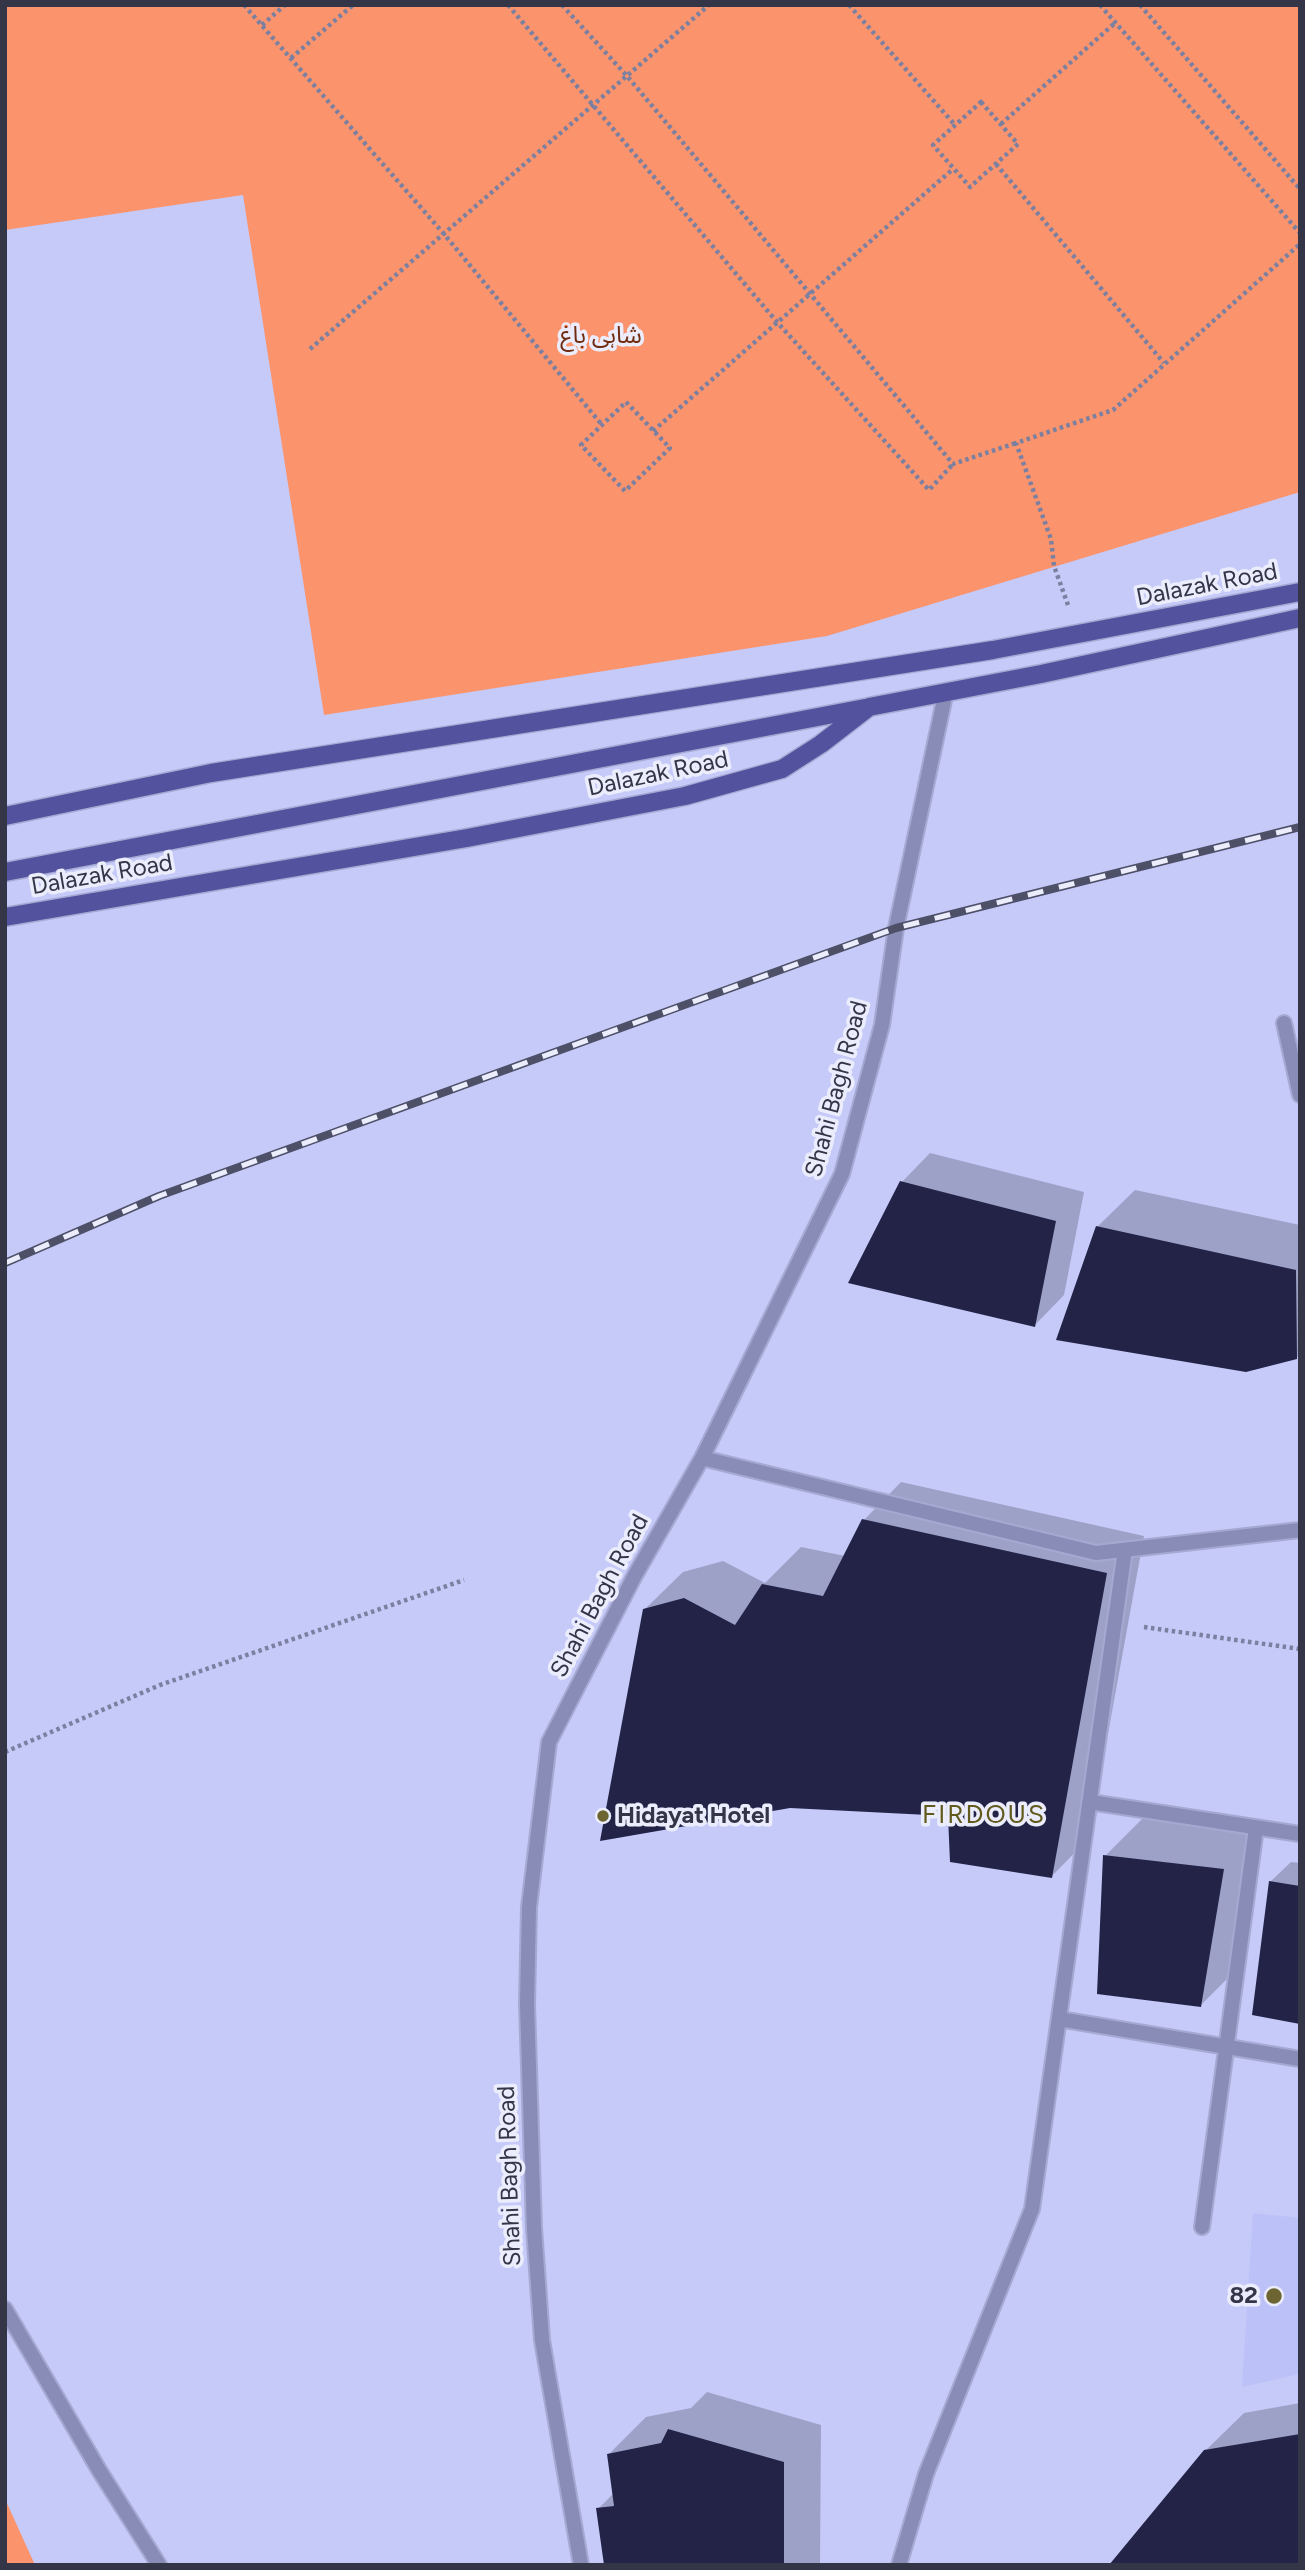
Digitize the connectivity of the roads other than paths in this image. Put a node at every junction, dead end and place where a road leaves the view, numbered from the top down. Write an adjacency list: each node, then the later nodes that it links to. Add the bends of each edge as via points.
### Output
1 (1300, 592): 5 (main road, Dalazak Road, via 819,679 211,773)
2 (1300, 618): 3 (main road, Dalazak Road)
3 (946, 691): 4 (main road, Dalazak Road); 10 (street, Shahi Bagh Road, via 896,928 882,1025 842,1174)
4 (869, 707): 6 (main road); 7 (main road, Dalazak Road, via 782,769 730,785 467,838)
5 (5, 816)
6 (5, 872)
7 (5, 917)
8 (1284, 1023): 9 (street)
9 (1300, 1095)
10 (702, 1458): 12 (street, via 1096,1553); 22 (street, Shahi Bagh Road, via 549,1742 529,1907 527,2018 541,2328)
11 (1300, 1530): 12 (street)
12 (1125, 1549): 13 (street)
13 (1090, 1802): 14 (street); 16 (street)
14 (1256, 1828): 15 (street); 17 (street)
15 (1300, 1834)
16 (1059, 2019): 17 (street); 23 (street, via 1032,2209 926,2474)
17 (1226, 2046): 18 (street); 19 (street)
18 (1300, 2059)
19 (1202, 2227)
20 (5, 2309): 21 (street)
21 (159, 2565)
22 (581, 2565)
23 (899, 2565)

